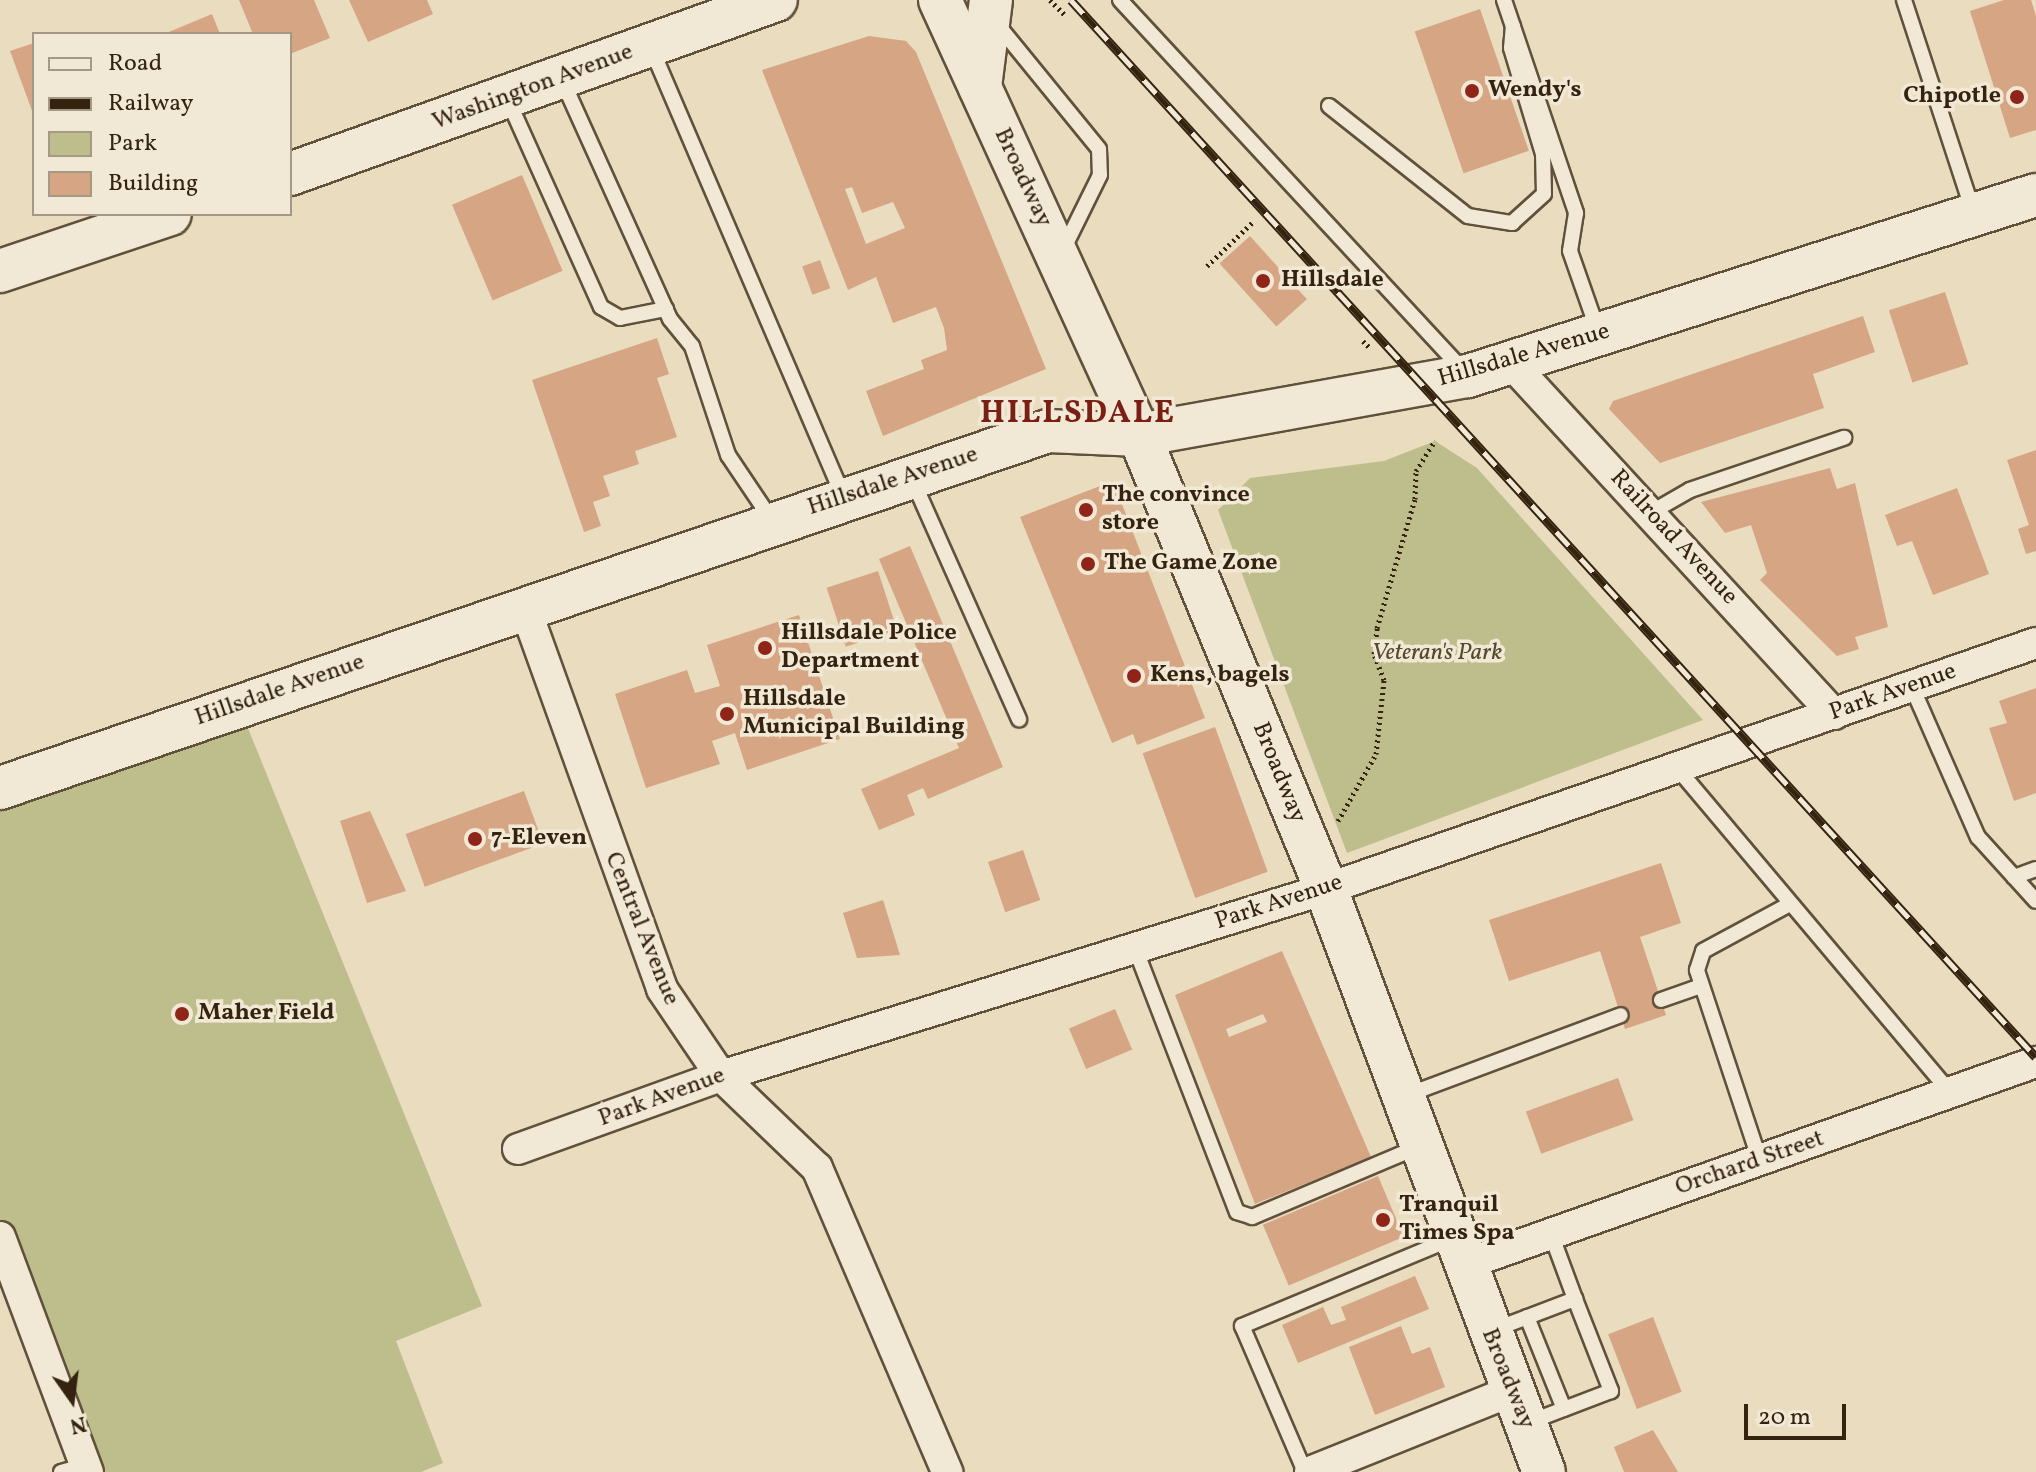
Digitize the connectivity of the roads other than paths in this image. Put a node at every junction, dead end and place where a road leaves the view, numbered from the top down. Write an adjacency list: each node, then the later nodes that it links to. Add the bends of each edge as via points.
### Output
1 (776, 0): 8 (street, Washington Avenue)
2 (940, 0): 10 (street, Broadway)
3 (1120, 0): 22 (lane)
4 (1504, 0): 7 (lane)
5 (1904, 0): 15 (lane)
6 (990, 7): 10 (street); 17 (lane, via 1099,149 1100,175)
7 (1513, 26): 12 (lane, via 1511,48 1543,154 1544,194 1512,223 1468,216); 20 (lane, via 1576,213 1570,251)
8 (650, 45): 9 (street, Washington Avenue); 26 (lane)
9 (561, 78): 11 (street, Washington Avenue); 19 (lane)
10 (980, 87): 17 (street, Broadway)
11 (507, 97): 13 (street, Washington Avenue); 19 (lane, via 601,307 620,318)
12 (1329, 106)
13 (292, 173)
14 (2036, 195): 15 (street, Hillsdale Avenue)
15 (1974, 215): 20 (street, Hillsdale Avenue)
16 (164, 216): 18 (street)
17 (1059, 257): 23 (street, Broadway)
18 (0, 271)
19 (666, 309): 28 (lane, via 692,346 728,455)
20 (1599, 335): 21 (street, Hillsdale Avenue)
21 (1511, 363): 22 (street, Hillsdale Avenue); 27 (street, Railroad Avenue)
22 (1468, 376): 23 (street, Hillsdale Avenue)
23 (1139, 435): 25 (street, Hillsdale Avenue, via 1048,431); 38 (street, Broadway)
24 (1844, 438): 27 (lane, via 1690,490)
25 (912, 477): 26 (street, Hillsdale Avenue); 33 (lane)
26 (844, 498): 28 (street, Hillsdale Avenue)
27 (1650, 513): 32 (street, Railroad Avenue)
28 (773, 521): 29 (street, Hillsdale Avenue)
29 (524, 605): 35 (street, Hillsdale Avenue); 46 (street, Central Avenue, via 657,976 681,1025)
30 (2036, 643): 31 (street, Park Avenue)
31 (1912, 687): 32 (street, Park Avenue); 37 (lane, via 1978,837)
32 (1834, 714): 34 (street, Park Avenue)
33 (1019, 719)
34 (1677, 767): 38 (street, Park Avenue); 40 (lane)
35 (0, 788)
36 (2036, 869): 37 (lane)
37 (2014, 877): 39 (lane)
38 (1326, 889): 41 (street, Park Avenue); 48 (street, Broadway)
39 (2036, 901)
40 (1790, 904): 42 (lane, via 1703,951); 47 (lane)
41 (1135, 948): 46 (street, Park Avenue); 49 (lane, via 1237,1212 1252,1217)
42 (1701, 986): 43 (lane); 51 (lane)
43 (1661, 1000)
44 (1621, 1015): 48 (lane)
45 (2036, 1062): 47 (street, Orchard Street)
46 (721, 1076): 50 (street, Park Avenue); 61 (street, Central Avenue, via 788,1132 824,1181)
47 (1952, 1094): 51 (street, Orchard Street)
48 (1403, 1096): 49 (street, Broadway)
49 (1421, 1146): 54 (street, Broadway)
50 (518, 1149)
51 (1760, 1161): 52 (street, Orchard Street)
52 (1551, 1234): 54 (street, Orchard Street); 55 (lane)
53 (0, 1237): 60 (street)
54 (1459, 1251): 57 (street, Broadway); 62 (lane, via 1242,1326)
55 (1575, 1299): 56 (lane); 59 (lane, via 1611,1391)
56 (1527, 1317): 57 (lane); 59 (lane)
57 (1488, 1332): 58 (street, Broadway)
58 (1518, 1408): 59 (lane); 62 (street); 63 (street, Broadway)
59 (1564, 1409)
60 (78, 1470)
61 (947, 1472)
62 (1307, 1472)
63 (1544, 1472)

